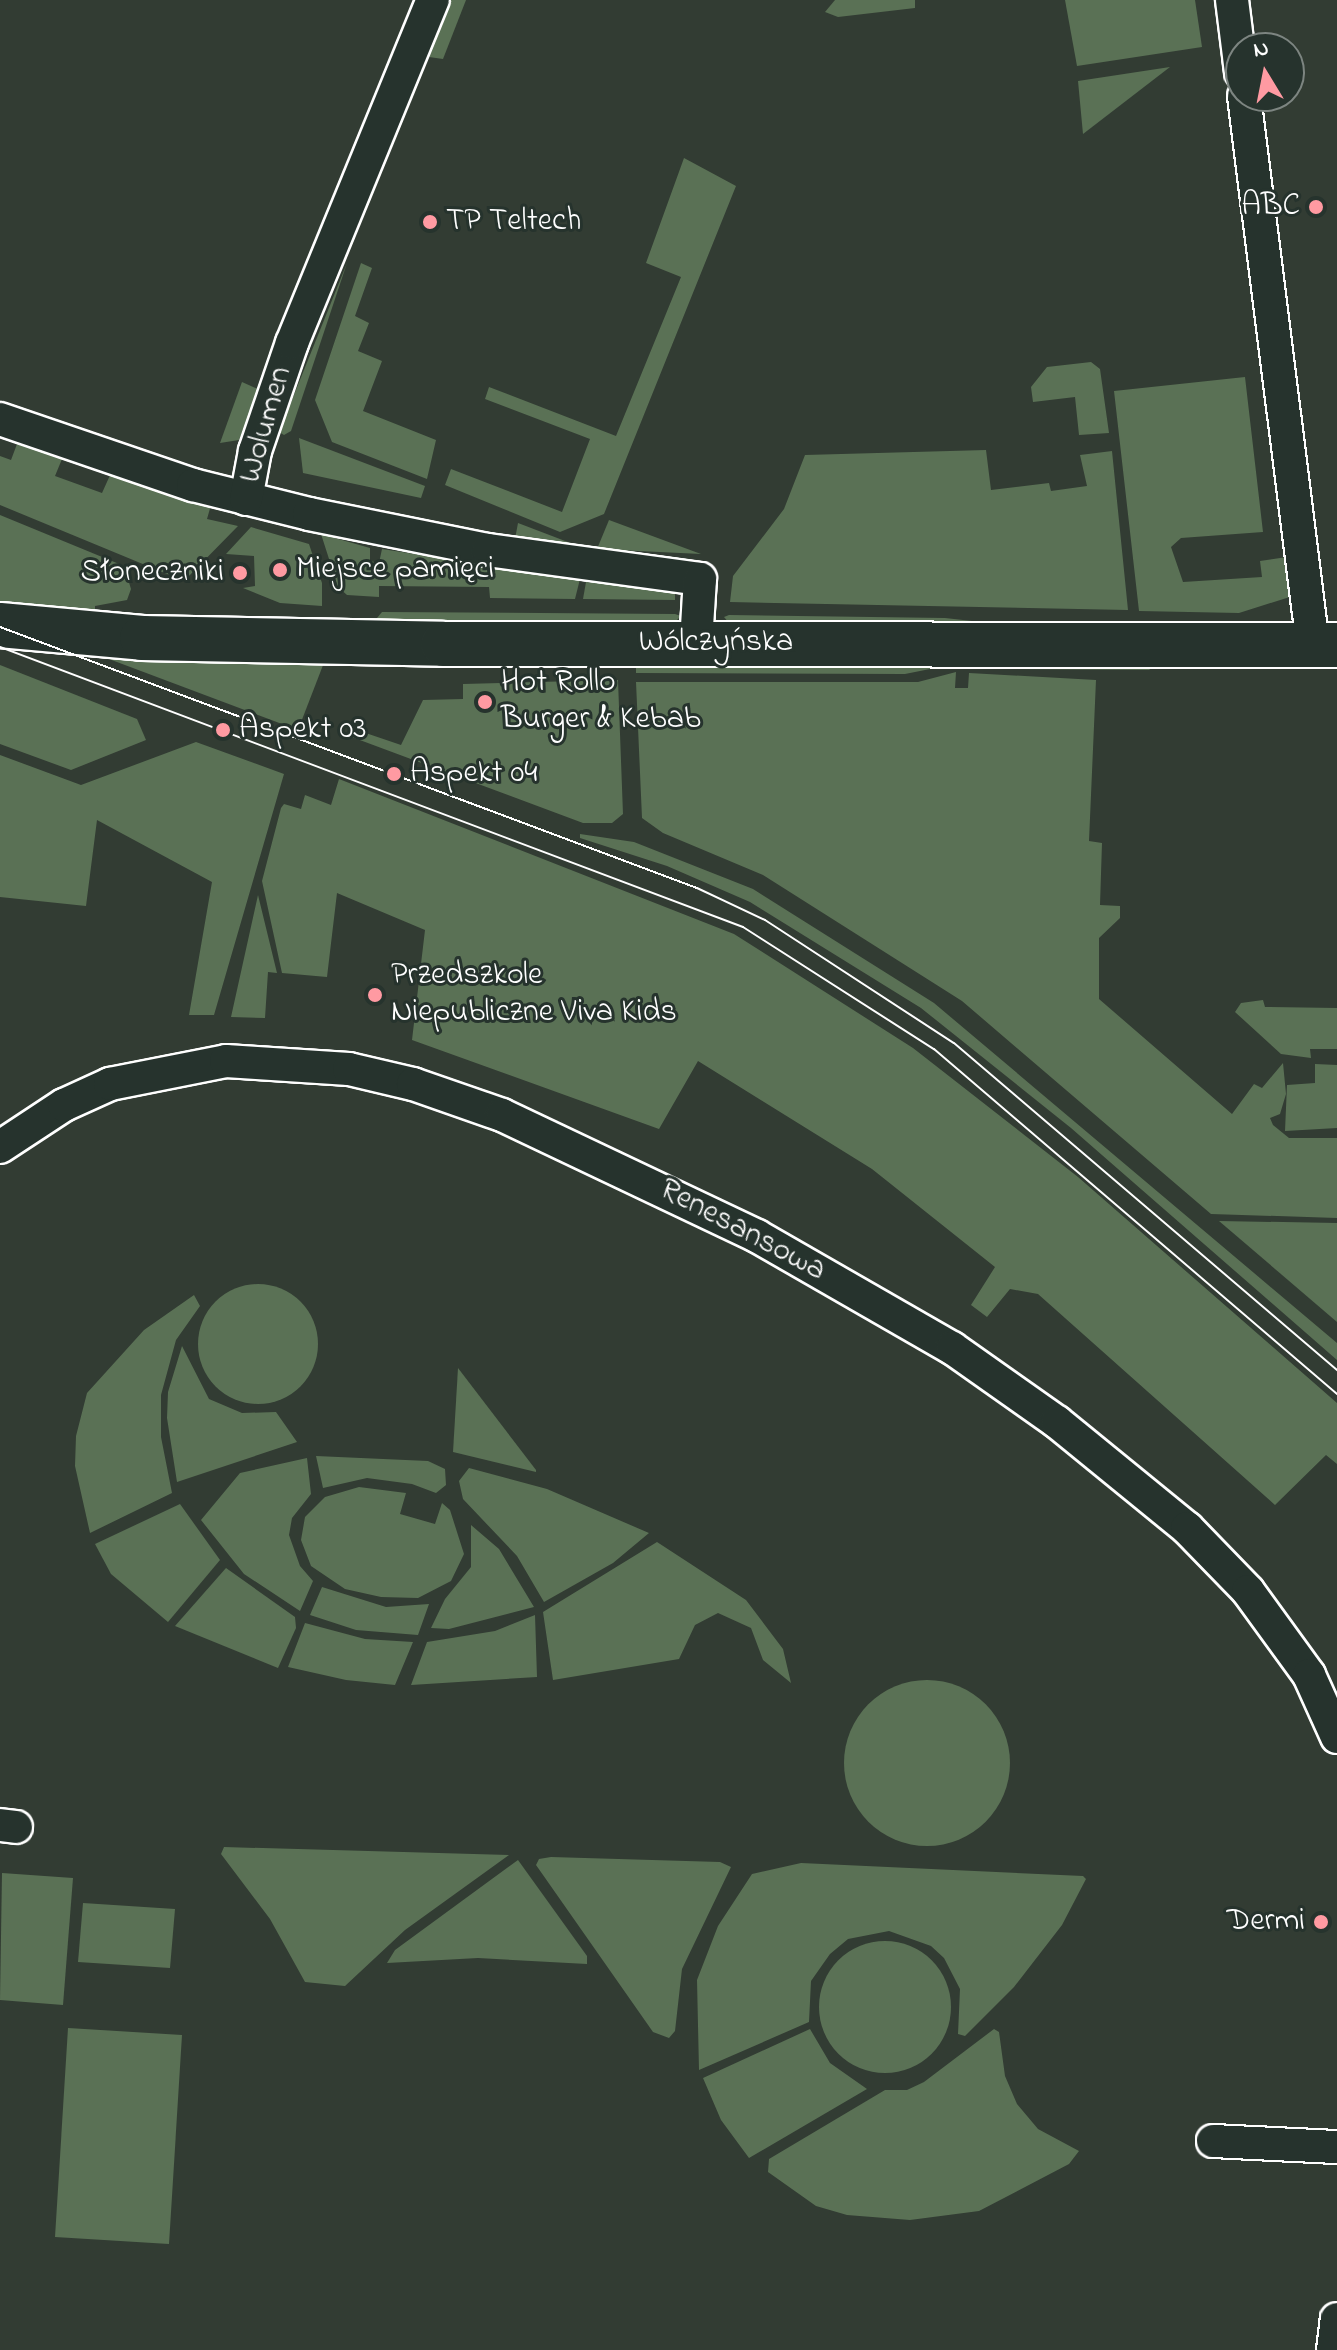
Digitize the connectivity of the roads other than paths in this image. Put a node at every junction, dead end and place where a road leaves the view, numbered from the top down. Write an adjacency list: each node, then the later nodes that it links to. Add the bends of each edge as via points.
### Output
1 (433, 0): 6 (street, Wolumen, via 292,343 255,451)
2 (1232, 0): 3 (street)
3 (1236, 32)
4 (1246, 112): 9 (street, via 1304,563)
5 (0, 419): 6 (street)
6 (246, 499): 8 (street, Wolumen, via 473,547 700,579)
7 (0, 625): 8 (main road, Wólczyńska, via 156,638)
8 (696, 642): 9 (main road, Wólczyńska)
9 (1325, 645)
10 (0, 1147): 11 (street, Renesansowa, via 64,1105 110,1084 226,1061 349,1069 413,1084 502,1115 757,1236 952,1348 1032,1403 1187,1528 1248,1591 1309,1675)
11 (1337, 1737)
12 (1213, 2141): 13 (street)
13 (1337, 2147)
14 (1337, 2319): 15 (street)
15 (1333, 2350)

